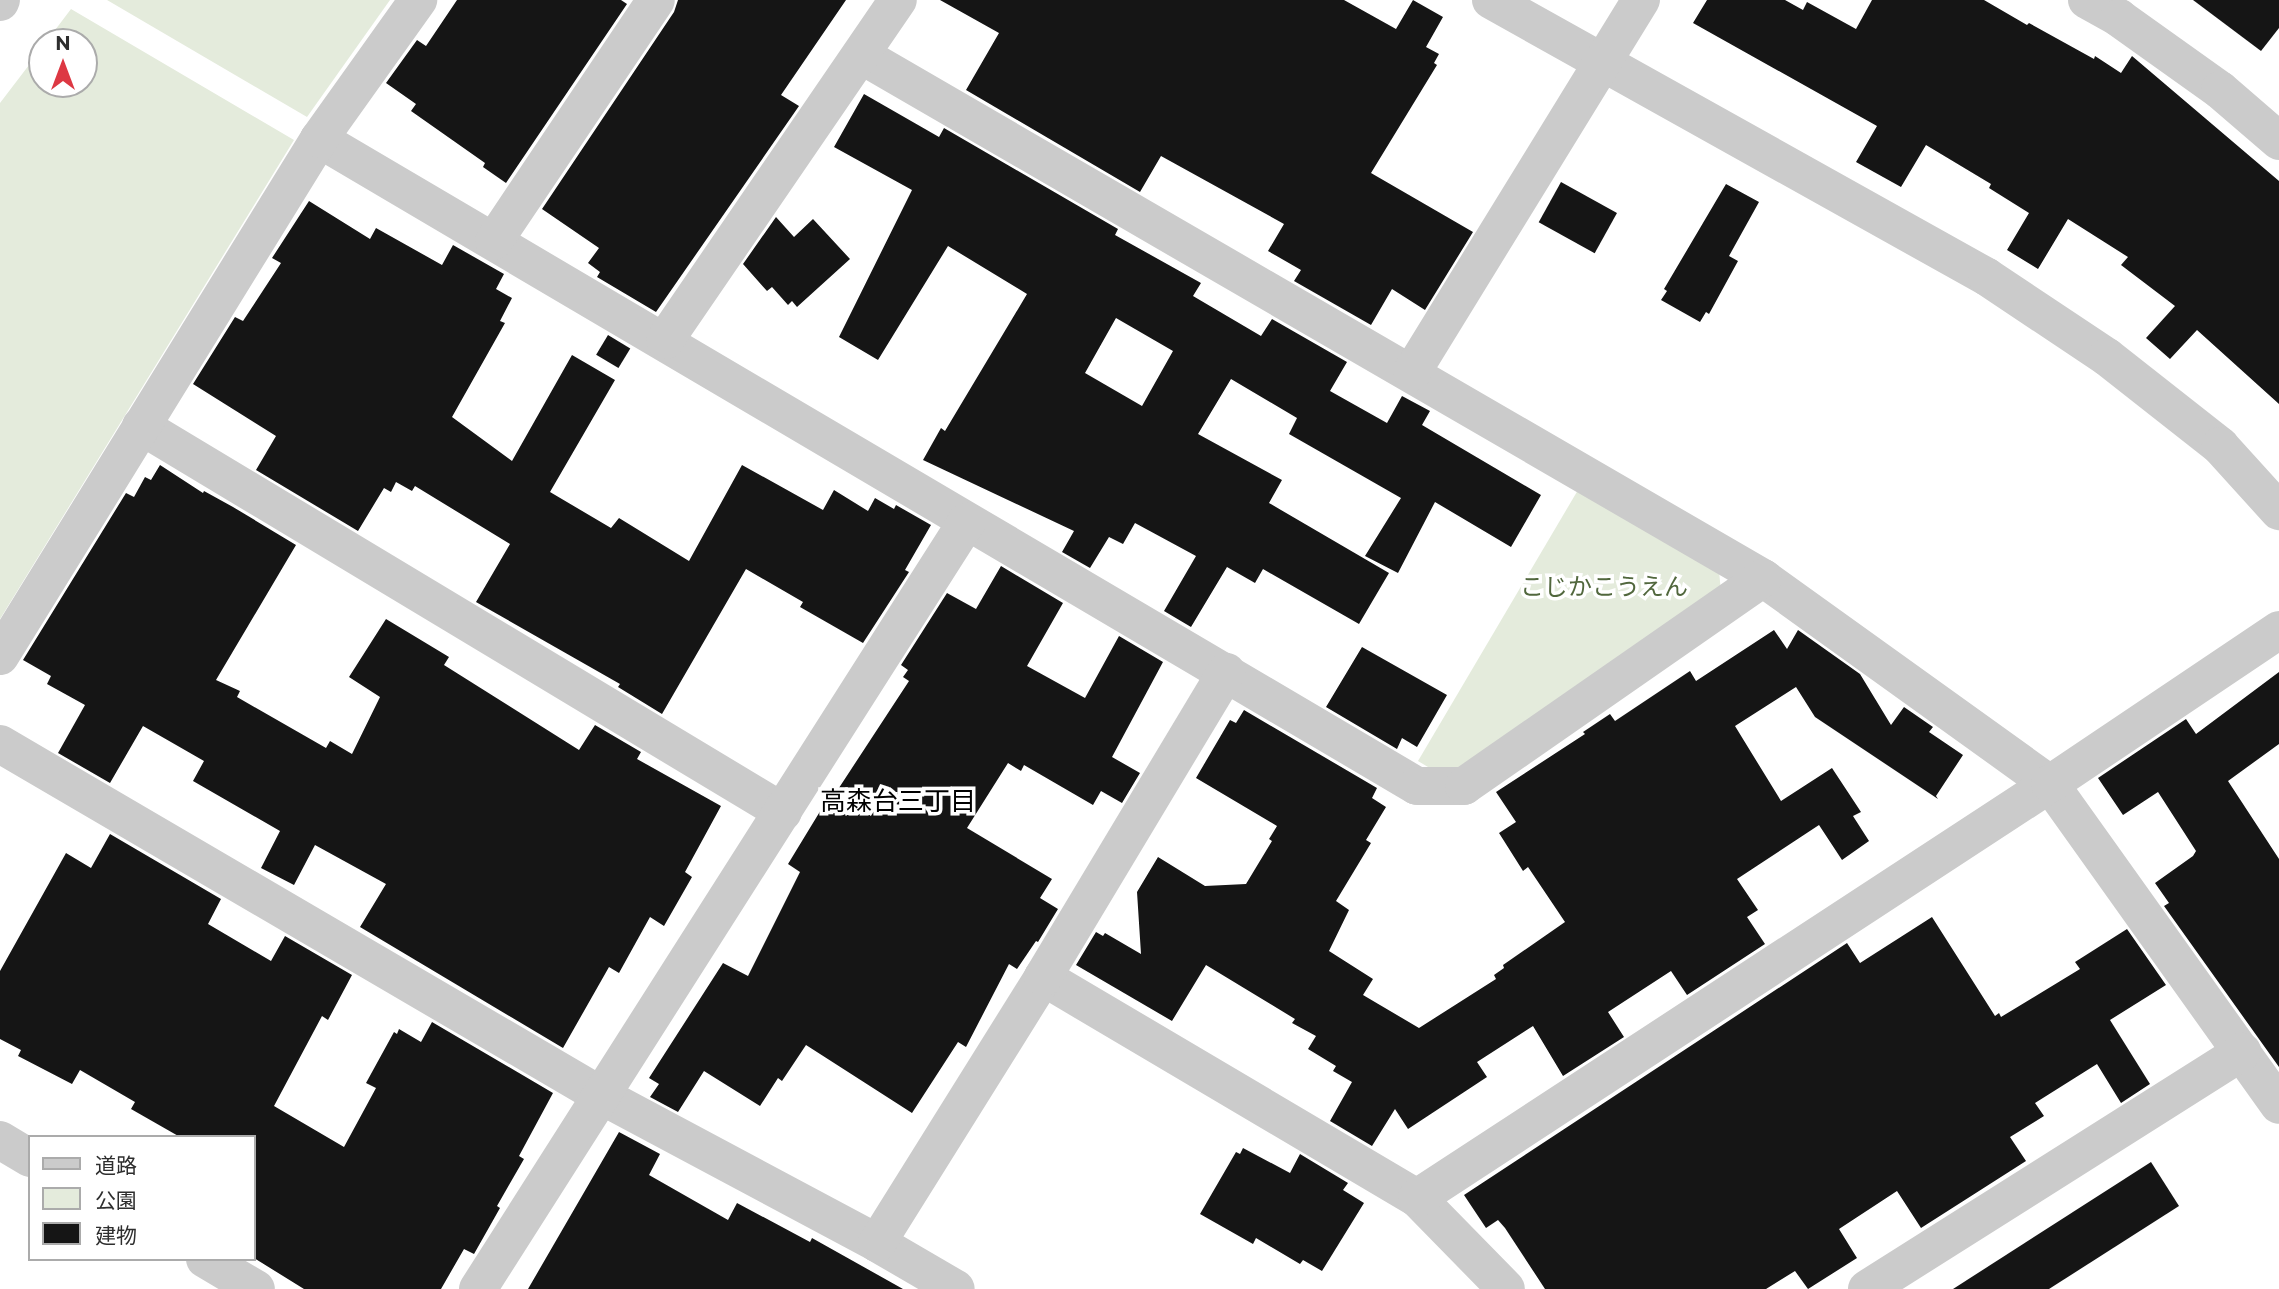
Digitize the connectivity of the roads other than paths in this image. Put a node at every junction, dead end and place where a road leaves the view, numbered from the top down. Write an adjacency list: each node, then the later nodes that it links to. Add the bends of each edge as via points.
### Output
1 (418, 0): 9 (street)
2 (656, 0): 11 (street)
3 (898, 0): 7 (street)
4 (1491, 0): 8 (street)
5 (1641, 0): 8 (street)
6 (2087, 0): 10 (street, via 2220,90)
7 (861, 55): 12 (street); 13 (street)
8 (1601, 62): 13 (street); 15 (street, via 1987,277 2107,357 2209,438)
9 (319, 139): 11 (street); 14 (street)
10 (2279, 141)
11 (494, 241): 12 (street)
12 (665, 340): 16 (street)
13 (1412, 372): 17 (street)
14 (141, 426): 19 (street); 23 (street)
15 (2279, 510)
16 (967, 521): 20 (street); 23 (street)
17 (1763, 578): 20 (street, via 1465,786 1417,786); 22 (street)
18 (2279, 630): 22 (street)
19 (0, 656)
20 (1226, 673): 24 (street)
21 (0, 744): 26 (street)
22 (2050, 784): 25 (street); 30 (street)
23 (783, 812): 26 (street)
24 (1043, 977): 30 (street); 31 (street)
25 (2242, 1052): 27 (street); 37 (street)
26 (602, 1096): 31 (street); 34 (street)
27 (2279, 1105)
28 (0, 1140): 29 (street)
29 (28, 1157)
30 (1417, 1198): 36 (street)
31 (877, 1243): 35 (street)
32 (208, 1261): 33 (street)
33 (256, 1289)
34 (478, 1289)
35 (956, 1289)
36 (1506, 1289)
37 (1867, 1289)

